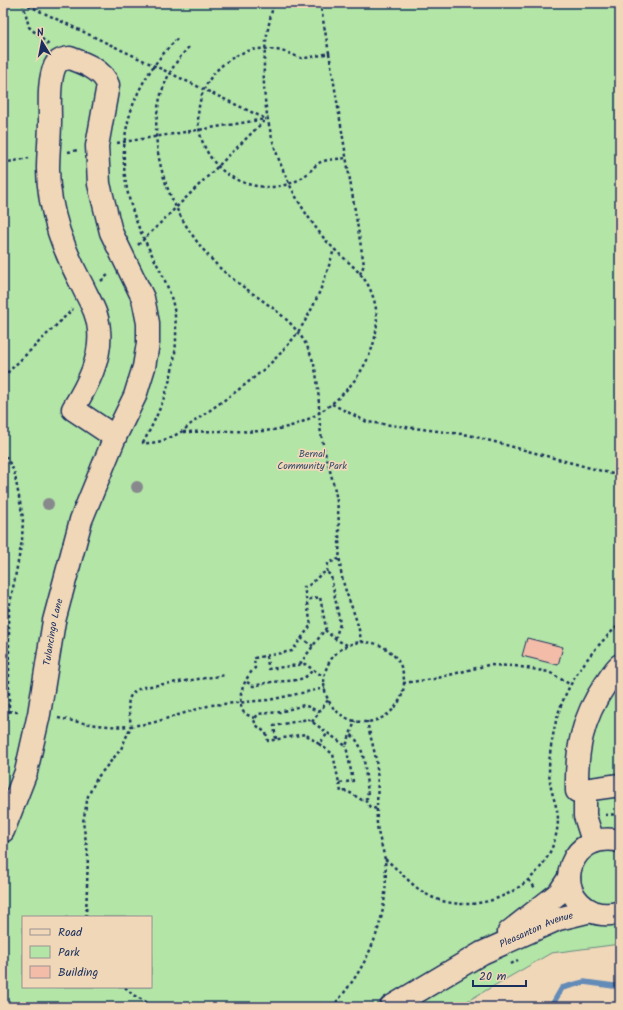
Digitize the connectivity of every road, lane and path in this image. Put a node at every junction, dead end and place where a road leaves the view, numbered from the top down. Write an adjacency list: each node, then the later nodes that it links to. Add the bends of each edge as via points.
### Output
1 (23, 3): 8 (path, via 29,27); 9 (path)
2 (274, 3): 6 (path)
3 (320, 3): 7 (path)
4 (177, 39): 9 (path)
5 (189, 47): 10 (path)
6 (266, 48): 7 (path, via 300,58); 11 (path, via 241,53 230,60 220,67); 12 (path)
7 (329, 53): 18 (path)
8 (61, 59): 16 (street, Tulancingo Lane, via 80,61 107,80 108,92); 17 (street, via 55,66 48,105)
9 (153, 65): 10 (path); 15 (path, via 132,107)
10 (171, 72): 11 (path); 14 (path, via 162,94)
11 (204, 88): 12 (path); 13 (path, via 199,106)
12 (266, 119): 13 (path); 20 (path); 21 (path)
13 (199, 130): 14 (path); 20 (path, via 206,151)
14 (156, 137): 15 (path); 22 (path, via 163,178)
15 (124, 142): 16 (path); 23 (path, via 124,169 128,195)
16 (97, 146): 17 (path); 35 (street, Tulancingo Lane, via 103,206 112,232 143,298 148,322 144,367 135,396)
17 (48, 155): 19 (path); 35 (street, via 50,192 59,231 94,307 100,331 100,342 92,374 73,409)
18 (346, 158): 21 (path, via 320,163 302,178); 27 (path, via 364,265)
19 (3, 162)
20 (218, 166): 21 (path, via 231,178 245,183 269,187); 22 (path)
21 (288, 184): 25 (path, via 298,202)
22 (176, 208): 23 (path); 30 (path, via 199,244 221,268 289,321)
23 (144, 239): 24 (path); 34 (path, via 168,289 174,310 176,335 175,360 169,383 143,443 158,442)
24 (135, 248)
25 (334, 249): 27 (path); 30 (path, via 324,281)
26 (111, 272): 28 (path)
27 (360, 274): 32 (path, via 374,300 377,330 367,360)
28 (100, 282)
29 (75, 307): 31 (path)
30 (298, 331): 33 (path, via 310,352 315,368 319,386); 34 (path, via 275,358 251,380)
31 (3, 377)
32 (332, 404): 33 (path); 37 (path, via 367,422 469,435)
33 (319, 413): 34 (path, via 284,428 256,432); 38 (path, via 338,511)
34 (182, 432)
35 (115, 437): 81 (street, Tulancingo Lane, via 81,520 54,620 39,714 26,772)
36 (3, 451): 61 (path, via 14,471 23,518 22,541 9,609)
37 (620, 476)
38 (339, 559): 39 (path, via 328,563); 45 (path, via 343,583 360,631)
39 (327, 572): 40 (path, via 321,574 311,585 304,587); 44 (path, via 331,576 340,624)
40 (306, 600): 42 (path, via 320,597); 43 (path, via 311,625)
41 (620, 624): 56 (path, via 600,642)
42 (325, 630): 44 (path); 47 (path)
43 (301, 638): 47 (path); 48 (path, via 292,651)
44 (335, 639): 46 (path)
45 (361, 642): 46 (path); 55 (path, via 379,645 391,652 400,667)
46 (347, 645): 53 (path, via 332,657)
47 (314, 646): 49 (path)
48 (266, 656): 49 (path, via 269,669); 54 (path, via 254,658 255,668 248,676)
49 (300, 664): 51 (path)
50 (620, 665): 78 (street, via 593,701 580,740 577,791)
51 (313, 669): 53 (path); 54 (path, via 298,680 274,681 253,686)
52 (226, 675): 69 (path, via 135,690 128,700)
53 (324, 677): 57 (path)
54 (247, 682): 59 (path, via 242,689)
55 (403, 683): 56 (path, via 434,679 488,665 515,666 549,672); 67 (path, via 399,701 393,709 377,719)
56 (571, 685): 84 (path, via 557,720 549,760 550,781 558,819 555,836 541,866 529,880 499,898 472,904 443,901 421,891)
57 (325, 688): 58 (path); 59 (path, via 269,700)
58 (328, 700): 63 (path); 66 (path, via 339,714)
59 (241, 702): 65 (path, via 245,714); 69 (path, via 196,708 152,723)
60 (3, 711): 61 (path)
61 (9, 712): 62 (path); 70 (path)
62 (22, 712)
63 (320, 712): 65 (path, via 304,706 258,714); 68 (path)
64 (54, 717): 69 (path, via 112,728)
65 (254, 718): 73 (path, via 256,725 266,733 268,741)
66 (355, 721): 67 (path); 72 (path)
67 (367, 721): 80 (path, via 377,766)
68 (312, 722): 71 (path); 73 (path, via 308,719 274,726)
69 (131, 726): 88 (path, via 121,749 97,778 88,796 83,822 88,856)
70 (3, 728)
71 (328, 733): 74 (path); 75 (path)
72 (350, 734): 75 (path); 79 (path, via 358,742 363,755 368,791)
73 (276, 739): 74 (path, via 305,734)
74 (319, 744): 76 (path, via 333,754)
75 (346, 746): 76 (path, via 352,781)
76 (339, 783): 79 (path, via 340,792 347,791)
77 (620, 785): 78 (street)
78 (585, 790): 82 (street, via 586,816)
79 (365, 800): 80 (path, via 370,807)
80 (377, 808): 84 (path)
81 (3, 831)
82 (593, 841): 83 (street); 85 (street, via 579,850 573,860)
83 (620, 841)
84 (384, 859): 94 (path, via 385,893 378,930 370,954 359,974)
85 (569, 878): 86 (street, via 571,890 577,900); 89 (street, Pleasanton Avenue, via 547,903)
86 (591, 911): 87 (street, via 598,914); 89 (street, Pleasanton Avenue, via 558,919)
87 (620, 912)
88 (86, 916)
89 (482, 953): 95 (street, Pleasanton Avenue)
90 (126, 988): 91 (path, via 133,995)
91 (156, 1007)
92 (238, 1007): 93 (path, via 260,1003)
93 (278, 1007)
94 (332, 1007)
95 (391, 1007)

